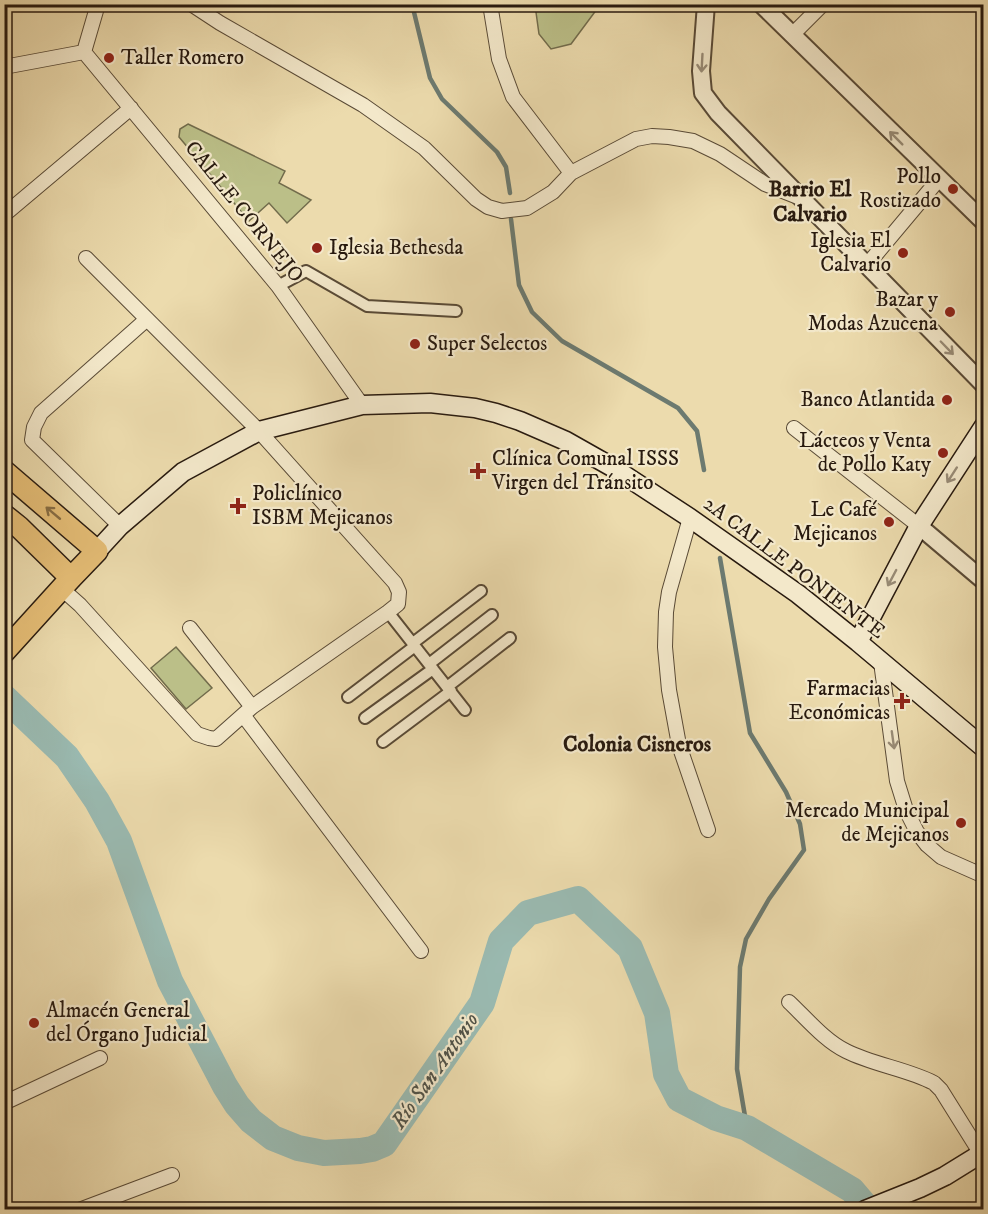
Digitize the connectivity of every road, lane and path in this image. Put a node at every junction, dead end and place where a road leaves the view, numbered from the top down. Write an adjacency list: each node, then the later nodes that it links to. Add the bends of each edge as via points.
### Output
1 (98, 4): 8 (street)
2 (190, 4): 11 (street, via 363,105 424,148 488,207 502,211 527,208 553,192)
3 (490, 4): 11 (street, via 499,59 513,97)
4 (706, 4): 13 (street, one-way to 13, via 703,93)
5 (761, 4): 7 (street)
6 (823, 4): 7 (street)
7 (792, 35): 12 (street, one-way to 7)
8 (84, 52): 9 (street); 10 (street, CALLE CORNEJO)
9 (4, 66)
10 (131, 108): 14 (street); 18 (street, CALLE CORNEJO)
11 (571, 173): 13 (street, via 636,139 669,137 693,141 765,184)
12 (939, 179): 15 (street); 17 (street)
13 (800, 197): 17 (street)
14 (4, 215)
15 (984, 222)
16 (86, 258): 20 (street)
17 (867, 265): 21 (street, one-way to 21)
18 (278, 286): 19 (street, via 306,270 367,306); 22 (street, CALLE CORNEJO)
19 (456, 311)
20 (147, 319): 25 (street); 29 (street, via 41,413 32,440)
21 (984, 385)
22 (362, 405): 25 (main road, 2A CALLE PONIENTE); 28 (main road, 2A CALLE PONIENTE, via 430,403 476,408 520,421 612,466)
23 (984, 426): 30 (main road, one-way to 30)
24 (794, 428): 30 (street)
25 (259, 431): 29 (main road, 2A CALLE PONIENTE, via 183,472); 35 (street, via 395,584 398,604)
26 (4, 471): 31 (main road, one-way to 26)
27 (4, 515): 33 (main road)
28 (690, 518): 39 (main road, 2A CALLE PONIENTE); 51 (street, via 669,592 665,647 679,745)
29 (120, 526): 31 (main road, 2A CALLE PONIENTE)
30 (919, 526): 32 (street); 39 (main road, one-way to 39)
31 (97, 551): 33 (main road)
32 (984, 581)
33 (66, 583): 41 (main road); 47 (street, via 80,605 197,734 216,739)
34 (481, 591): 40 (street)
35 (388, 612): 40 (street); 47 (street)
36 (492, 615): 43 (street)
37 (190, 628): 47 (street)
38 (510, 638): 44 (street)
39 (858, 642): 42 (main road, 2A CALLE PONIENTE)
40 (414, 645): 43 (street); 45 (street)
41 (4, 652)
42 (881, 662): 50 (main road, 2A CALLE PONIENTE); 52 (street, one-way to 52, via 897,781 906,810 917,832 941,857)
43 (431, 666): 44 (street); 48 (street)
44 (449, 689): 46 (street); 49 (street)
45 (348, 697)
46 (465, 710)
47 (248, 711): 53 (street)
48 (365, 718)
49 (383, 742)
50 (984, 748)
51 (708, 830)
52 (984, 876)
53 (421, 951)
54 (789, 1002): 57 (street, via 841,1048 934,1083)
55 (100, 1058): 56 (street)
56 (4, 1103)
57 (982, 1153): 60 (main road, via 912,1192)
58 (172, 1175): 59 (street)
59 (79, 1209)
60 (864, 1209)

